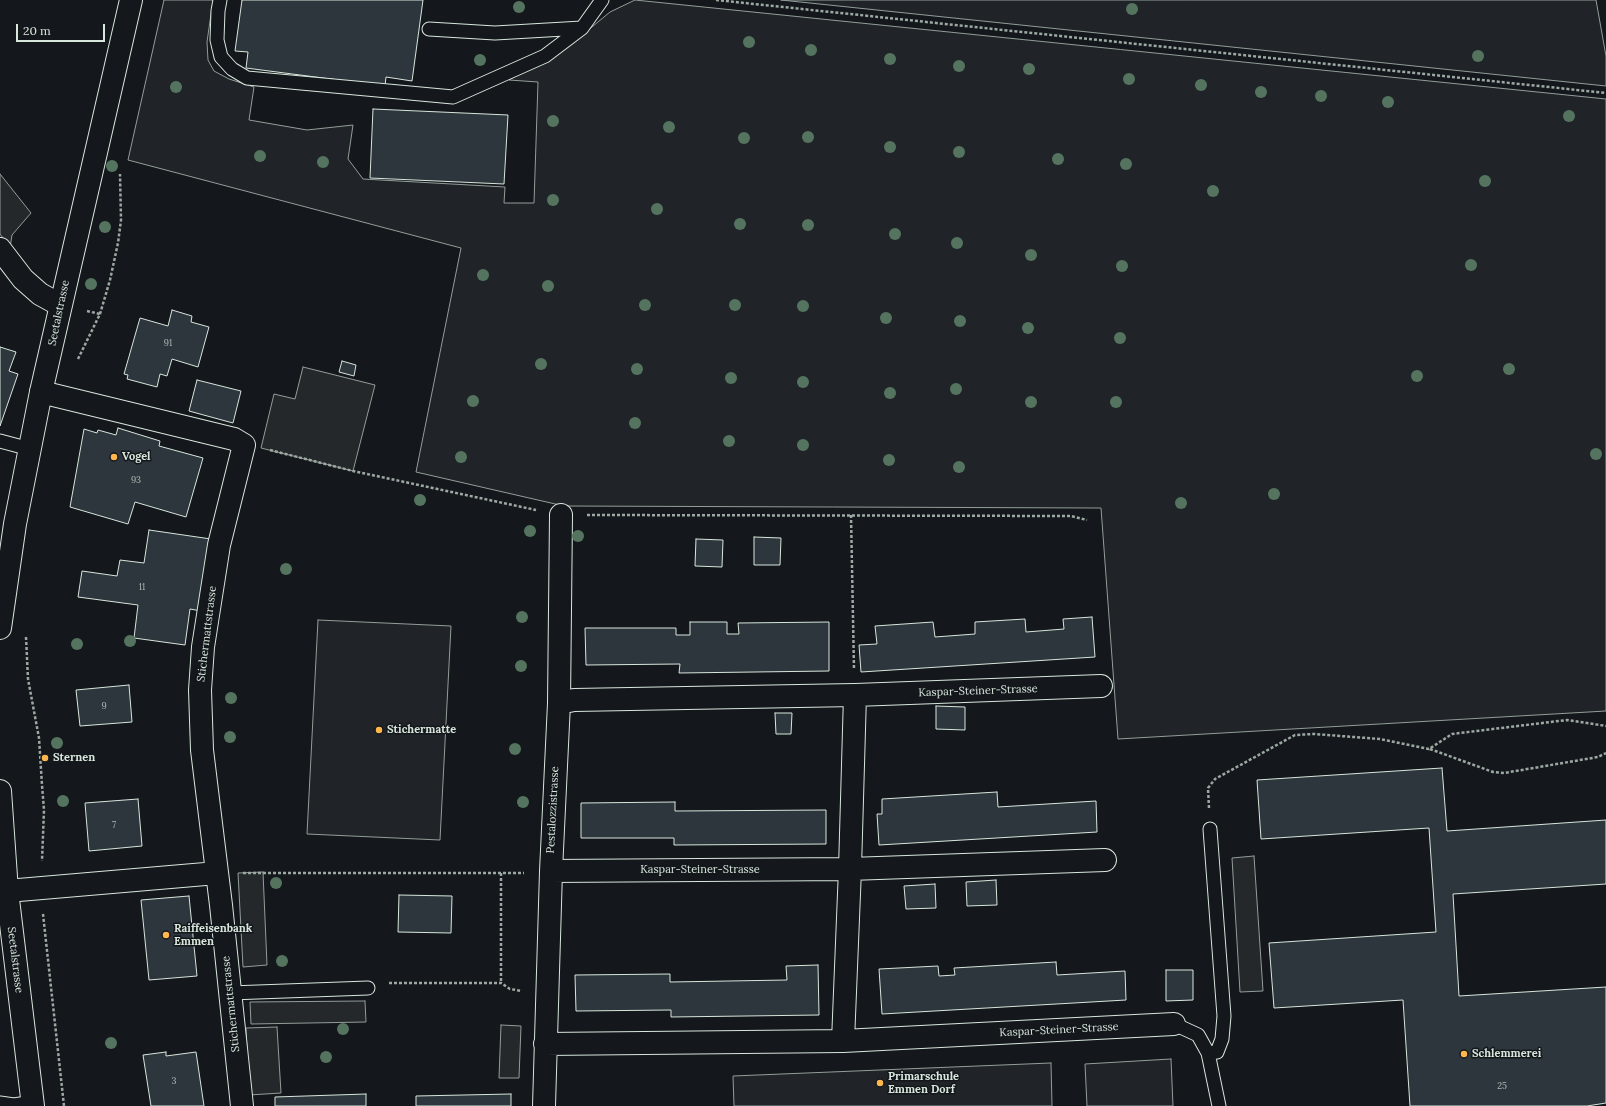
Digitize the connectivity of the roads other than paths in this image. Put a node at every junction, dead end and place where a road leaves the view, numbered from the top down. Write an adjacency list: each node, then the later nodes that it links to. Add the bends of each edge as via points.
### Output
1 (131, 0): 7 (street, Seetalstrasse)
2 (220, 0): 4 (lane, via 217,40 221,57 232,69 246,78 453,98 545,56)
3 (602, 0): 4 (lane)
4 (582, 28): 5 (lane, via 495,33)
5 (429, 29)
6 (0, 249): 7 (street, via 23,279 40,294)
7 (60, 305): 8 (street, Seetalstrasse)
8 (41, 392): 10 (street, Seetalstrasse); 22 (street, Stichermattstrasse, via 234,439 244,445 219,545 203,647 200,690 202,750)
9 (0, 441): 10 (lane)
10 (30, 449): 12 (street, Seetalstrasse, via 15,524)
11 (561, 515): 16 (street, Pestalozzistrasse)
12 (0, 623): 13 (street, Seetalstrasse)
13 (0, 628)
14 (1101, 686): 15 (street, Kaspar-Steiner-Strasse)
15 (854, 695): 16 (street, Kaspar-Steiner-Strasse, via 574,700); 20 (street)
16 (559, 703): 21 (street, Pestalozzistrasse)
17 (0, 791): 23 (street, Seetalstrasse)
18 (1210, 829): 29 (lane, via 1224,1016 1222,1039 1217,1052)
19 (1105, 860): 20 (street, Kaspar-Steiner-Strasse)
20 (850, 869): 21 (street, Kaspar-Steiner-Strasse); 27 (street)
21 (551, 871): 28 (street, Pestalozzistrasse)
22 (217, 873): 23 (street); 25 (street, Stichermattstrasse)
23 (7, 891): 31 (street, Seetalstrasse)
24 (368, 988): 25 (lane)
25 (230, 992): 32 (street, Stichermattstrasse)
26 (1174, 1024): 27 (street, Kaspar-Steiner-Strasse); 29 (lane, Kaspar-Steiner-Strasse, via 1198,1035)
27 (843, 1041): 28 (street, Kaspar-Steiner-Strasse)
28 (545, 1044): 33 (street, Pestalozzistrasse)
29 (1208, 1053): 34 (lane, Kaspar-Steiner-Strasse)
30 (0, 1103): 31 (lane)
31 (33, 1104)
32 (242, 1106)
33 (544, 1106)
34 (1219, 1106)

